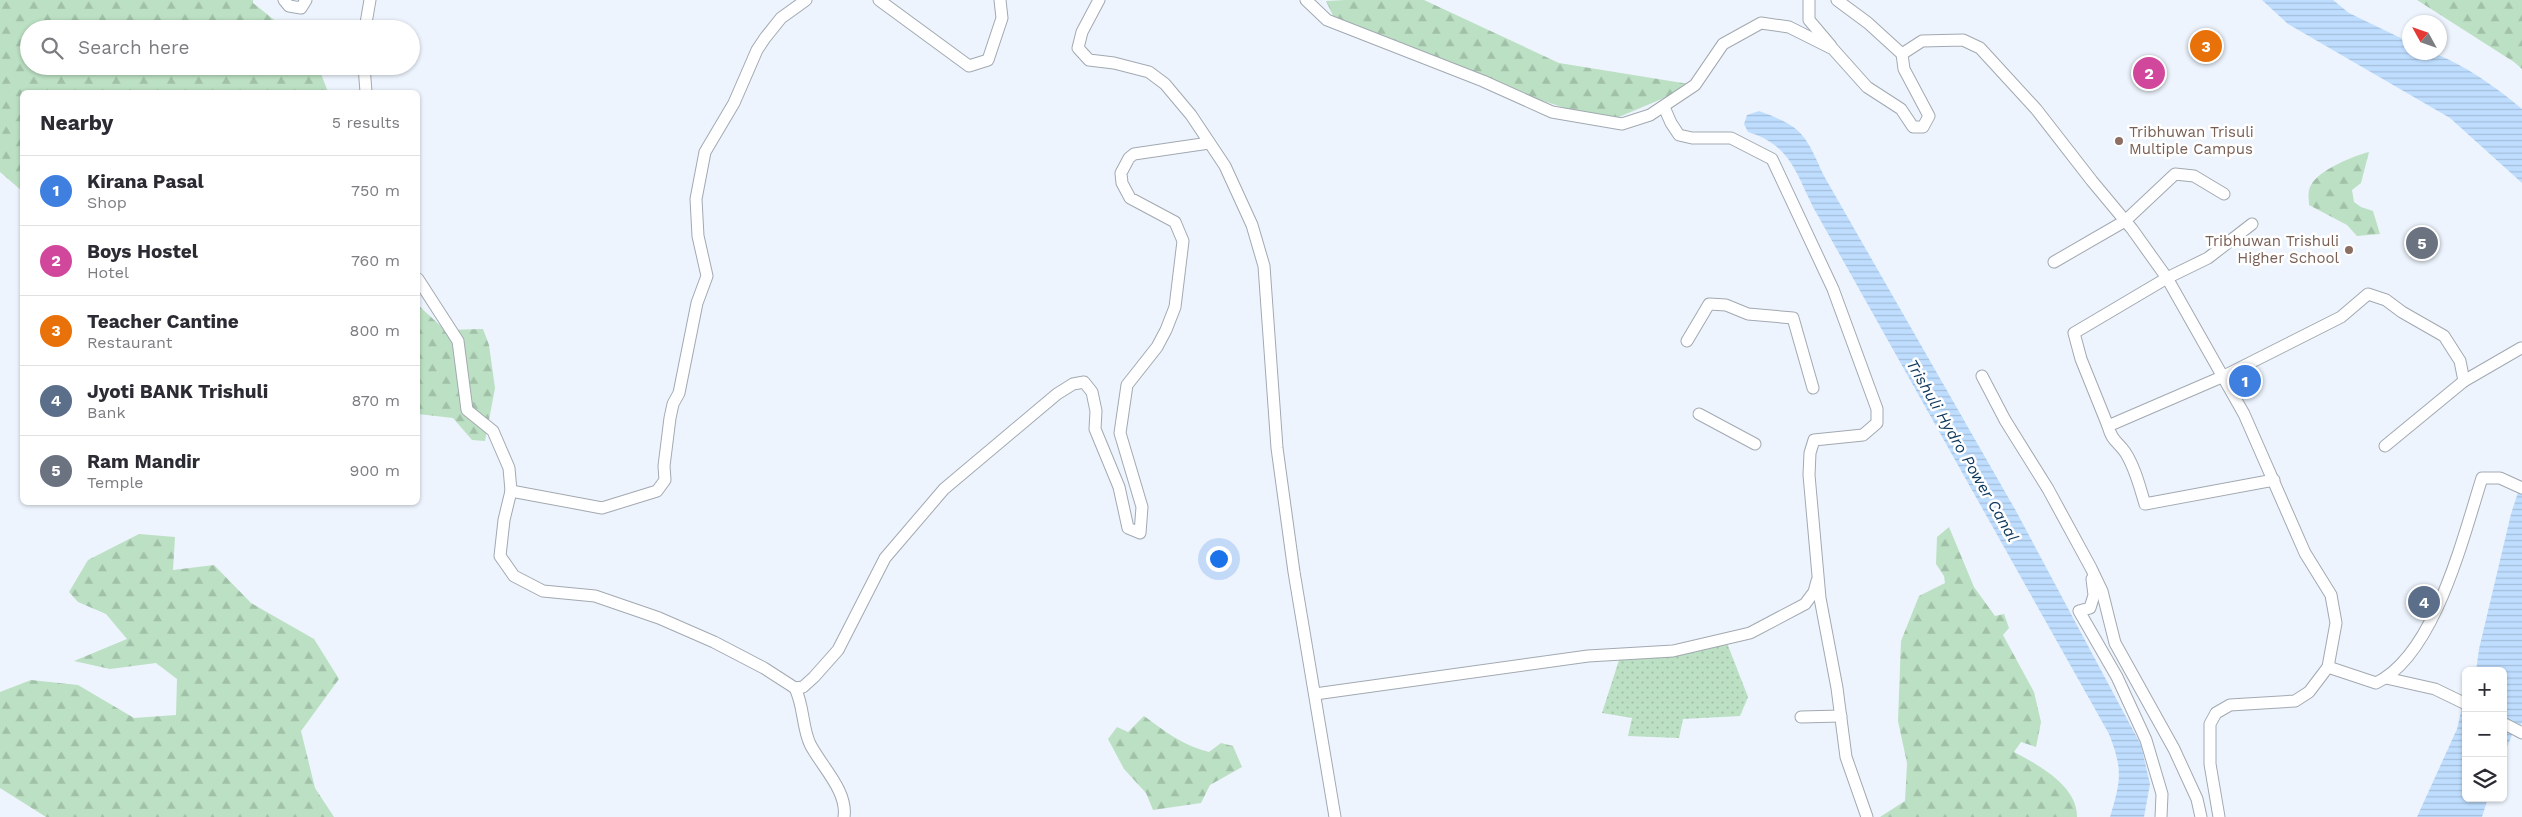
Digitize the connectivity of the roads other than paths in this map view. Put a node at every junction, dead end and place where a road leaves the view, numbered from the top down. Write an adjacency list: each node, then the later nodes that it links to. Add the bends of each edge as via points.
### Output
1 (284, 0): 2 (street, via 289,6 301,8)
2 (306, 0)
3 (370, 0): 11 (street)
4 (806, 0): 36 (street, via 781,18 757,50 734,103 705,152 696,199 698,236 708,276 698,303 679,393 673,404 665,480 657,491 602,508)
5 (879, 0): 6 (street, via 969,66 988,60 1002,18)
6 (1000, 0)
7 (1099, 0): 17 (street, via 1082,32 1078,48 1089,60 1149,72 1165,84)
8 (1306, 0): 16 (street, via 1327,20 1483,81 1552,112 1622,124)
9 (1809, 0): 12 (street, via 1809,20)
10 (1837, 0): 13 (street)
11 (367, 20)
12 (1833, 49): 13 (street, via 1867,87 1900,109 1913,127 1923,127 1929,116 1904,69); 16 (street, via 1789,27 1762,23 1723,44 1695,85)
13 (1902, 54): 19 (street, via 1922,41 1964,40 1980,48 2036,109)
14 (365, 75): 15 (street)
15 (366, 90)
16 (1664, 107): 38 (street, via 1680,135 1732,138 1772,159 1833,290 1877,409 1877,423 1863,435 1814,440 1809,474)
17 (1209, 143): 41 (street, via 1134,154 1120,173 1130,198 1175,222 1183,241 1175,307 1157,347 1127,385 1120,433 1142,507 1140,533 1128,528 1119,487 1094,429 1096,411 1092,392 1084,382 1073,384 944,489 886,558 838,650 804,686); 42 (street, via 1240,196 1264,266 1276,448)
18 (2224, 194): 19 (street, via 2194,176 2175,174)
19 (2125, 221): 21 (street); 22 (street)
20 (2252, 224): 22 (street, via 2208,258)
21 (2054, 262)
22 (2167, 278): 27 (street); 31 (street, via 2074,333)
23 (420, 283): 36 (street, via 458,341 468,410 493,431 509,468)
24 (1687, 341): 29 (street, via 1709,304 1726,305 1748,314 1793,318)
25 (2521, 348): 28 (street)
26 (1982, 376): 37 (street, via 2005,420 2048,488)
27 (2224, 376): 28 (street, via 2341,317 2368,294 2386,300 2444,336 2460,361); 31 (street); 34 (street)
28 (2464, 381): 33 (street)
29 (1813, 388)
30 (1699, 414): 32 (street)
31 (2108, 426): 34 (street, via 2112,439 2125,452 2145,504)
32 (1755, 444)
33 (2385, 446)
34 (2274, 480): 39 (street, via 2305,553 2331,595 2336,623)
35 (2522, 488): 40 (street, via 2500,478 2482,478 2436,609 2418,644)
36 (511, 491): 41 (street, via 500,556 514,576 543,591 595,596 660,618 731,650)
37 (2090, 568): 51 (street, via 2094,596 2090,608 2079,611 2117,677 2146,740 2162,794); 52 (street, via 2102,591 2115,643 2174,749 2197,799)
38 (1818, 577): 42 (street, via 1814,592 1805,604 1750,633 1673,651 1588,656); 44 (street)
39 (2328, 667): 40 (street, via 2376,683); 53 (street, via 2308,692 2295,702 2230,705 2216,713 2210,724 2210,764)
40 (2386, 678): 43 (street, via 2435,689)
41 (795, 688): 48 (street, via 801,700 809,743 837,788)
42 (1315, 694): 49 (street)
43 (2462, 702)
44 (1841, 716): 45 (street); 50 (street, via 1846,757)
45 (1801, 717)
46 (2507, 725): 47 (street)
47 (2522, 733)
48 (844, 817)
49 (1335, 817)
50 (1867, 817)
51 (2161, 817)
52 (2201, 817)
53 (2219, 817)

